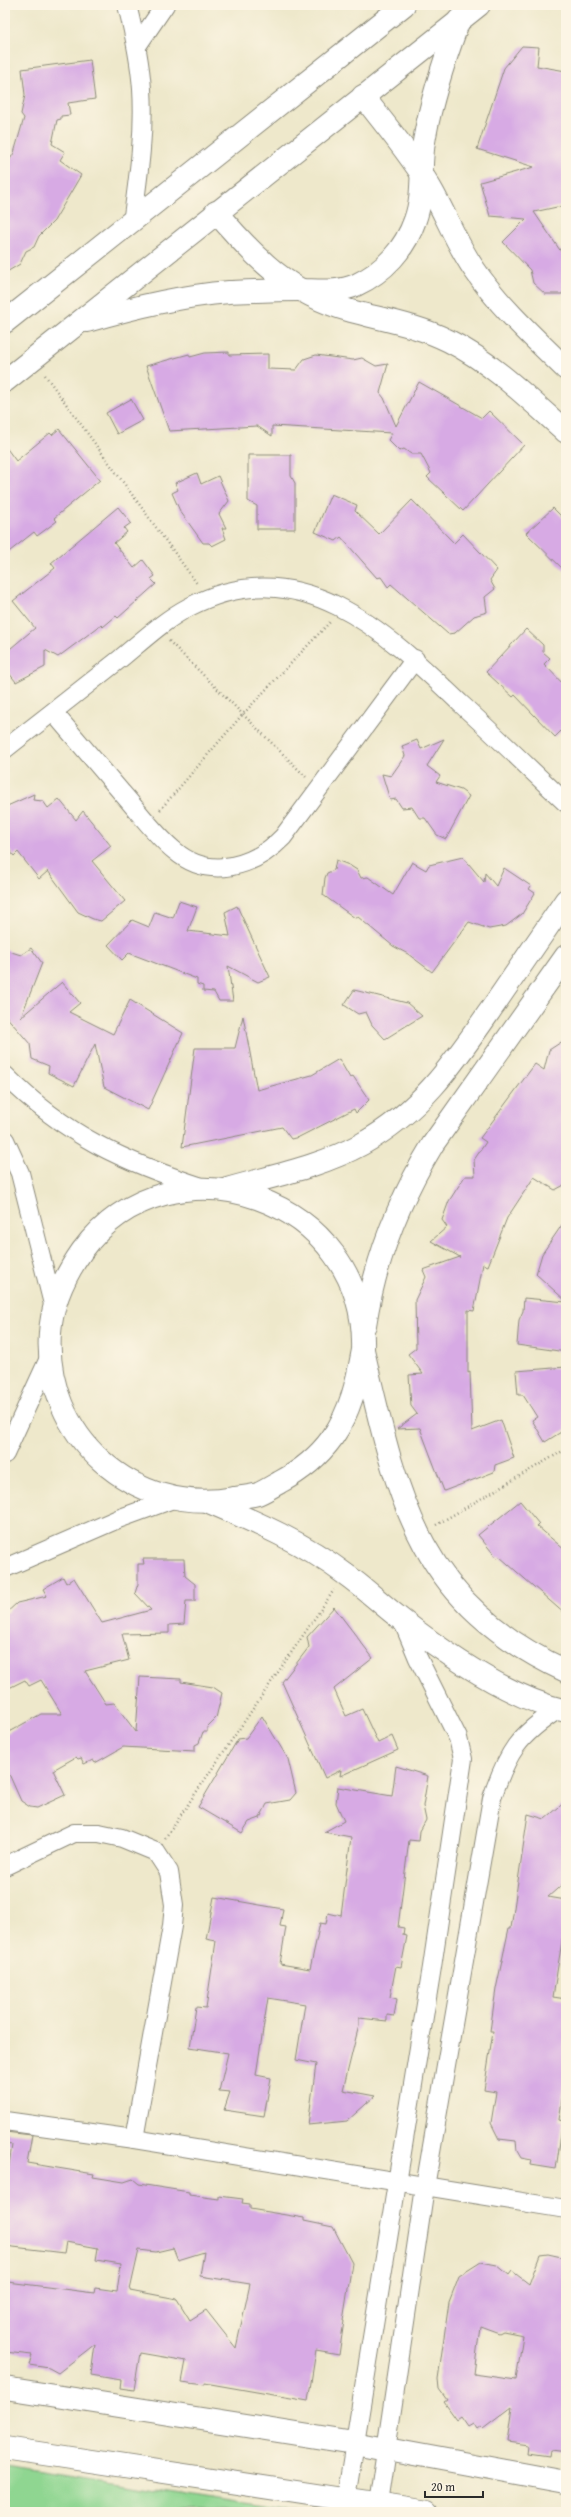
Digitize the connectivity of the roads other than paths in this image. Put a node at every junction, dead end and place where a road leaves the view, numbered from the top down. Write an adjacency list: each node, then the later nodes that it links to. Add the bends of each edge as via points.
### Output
1 (127, 5): 6 (street)
2 (165, 5): 6 (street)
3 (479, 5): 5 (street)
4 (394, 9): 10 (street)
5 (459, 19): 7 (street); 8 (street, via 432,103 424,137)
6 (137, 46): 10 (street, via 142,90 142,132)
7 (363, 96): 8 (street); 9 (street)
8 (421, 174): 11 (street, via 419,204 410,233 378,273 354,285 335,290); 14 (street, via 454,239 474,270 527,331)
9 (216, 212): 11 (street, via 250,253 271,271); 13 (street)
10 (132, 223): 12 (street)
11 (302, 290): 13 (street, via 204,295 140,307); 16 (street, via 335,306 410,325 450,341 494,369)
12 (5, 322)
13 (76, 325): 15 (street)
14 (566, 369)
15 (5, 381)
16 (566, 432)
17 (415, 659): 18 (street, via 376,627 344,607 308,594 269,587 234,590 207,598 157,628); 18 (street, via 283,837 269,851 252,862 232,867 212,867 193,862 176,852 148,824); 20 (street)
18 (53, 712): 19 (street)
19 (5, 748)
20 (566, 803)
21 (566, 900): 26 (street, via 452,1066 426,1096 395,1123 361,1144 325,1161)
22 (566, 956): 28 (street, via 433,1144 411,1182 382,1251 367,1308)
23 (5, 1075): 25 (street, via 56,1121 91,1143 127,1161)
24 (5, 1140): 27 (street, via 20,1173)
25 (205, 1188): 26 (street); 27 (street, via 164,1194 126,1210 94,1236 69,1269)
26 (227, 1189): 28 (street, via 268,1201 298,1219 334,1254 353,1292)
27 (54, 1308): 29 (street)
28 (363, 1344): 32 (street, via 354,1397 332,1438 299,1472 258,1494); 35 (street, via 387,1455 406,1511 418,1536 457,1594 477,1613 505,1638)
29 (50, 1356): 30 (street); 31 (street, via 58,1396 75,1432 102,1463 135,1486)
30 (5, 1454)
31 (173, 1499): 32 (street); 33 (street, via 118,1519)
32 (211, 1502): 34 (street, via 281,1534 345,1573)
33 (5, 1568)
34 (402, 1620): 36 (street, via 456,1658 505,1686); 38 (street, via 458,1738 463,1759)
35 (566, 1671)
36 (562, 1710): 39 (street, via 534,1725 517,1743 503,1766 492,1798)
37 (5, 1866): 41 (street, via 74,1834 99,1833 122,1838 156,1852 168,1872 174,1905)
38 (432, 1967): 39 (street); 42 (street)
39 (462, 1971): 43 (street)
40 (5, 2120): 41 (street)
41 (134, 2139): 42 (street)
42 (396, 2182): 43 (street); 46 (street)
43 (425, 2186): 44 (street); 48 (street)
44 (566, 2209)
45 (5, 2388): 46 (street)
46 (354, 2443): 48 (street); 50 (street)
47 (5, 2448): 50 (street)
48 (388, 2449): 49 (street); 51 (street)
49 (566, 2482)
50 (346, 2498): 51 (street)
51 (378, 2504): 52 (street)
52 (428, 2512)

